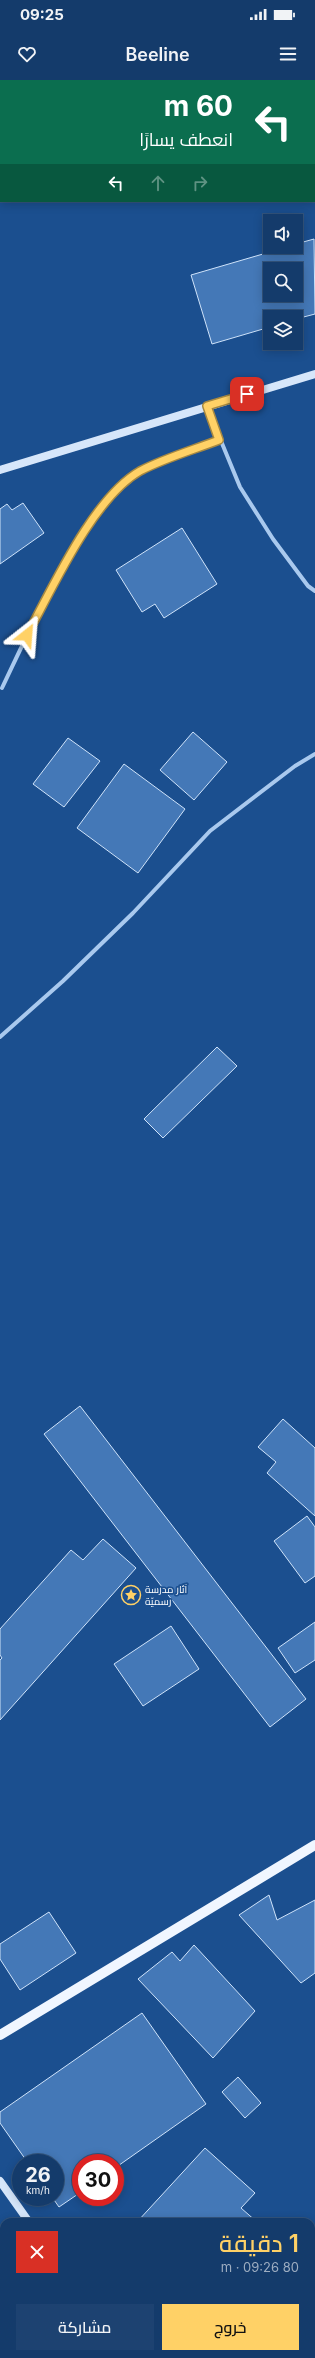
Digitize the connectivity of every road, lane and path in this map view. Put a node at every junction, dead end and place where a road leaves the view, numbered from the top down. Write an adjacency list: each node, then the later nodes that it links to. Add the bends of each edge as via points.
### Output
1 (315, 374): 2 (main road)
2 (207, 406): 3 (street); 4 (main road)
3 (219, 440): 5 (street, via 240,487 273,539 308,586); 6 (street, via 140,472 115,491 80,538 27,635)
4 (0, 470)
5 (315, 591)
6 (2, 688)
7 (315, 754): 8 (street, via 295,766 210,831 134,913)
8 (0, 1037)
9 (315, 1845): 10 (main road)
10 (0, 2034)
11 (0, 2181): 12 (main road)
12 (26, 2218)

